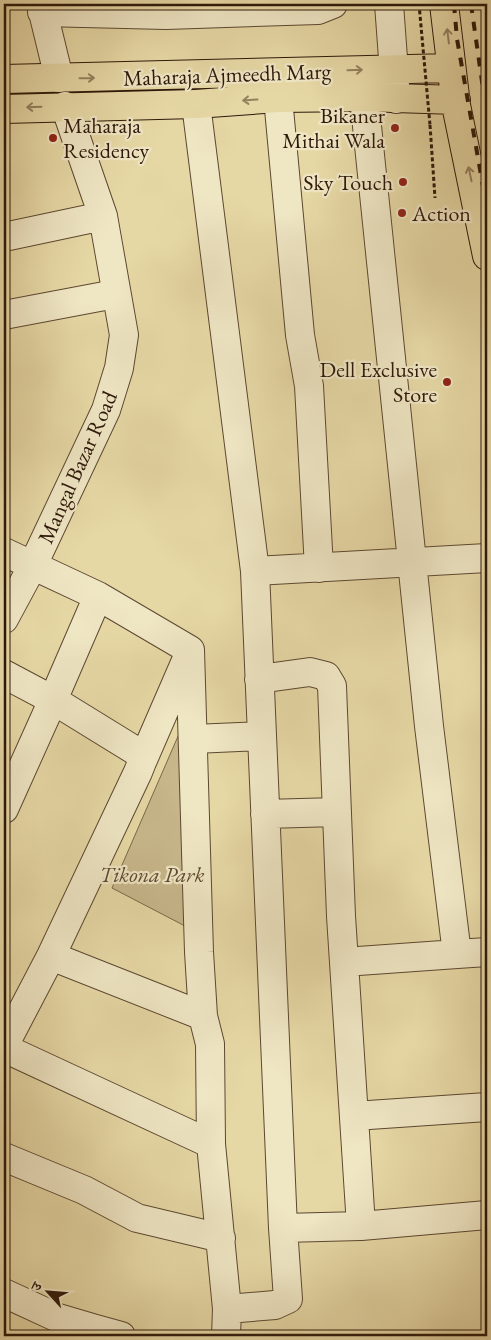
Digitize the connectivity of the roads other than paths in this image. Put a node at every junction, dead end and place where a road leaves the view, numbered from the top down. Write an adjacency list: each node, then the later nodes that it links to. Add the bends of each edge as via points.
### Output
1 (333, 4): 4 (street, via 318,10 176,15)
2 (389, 4): 6 (street)
3 (444, 4): 5 (main road, one-way to 3)
4 (42, 8): 7 (street)
5 (451, 68): 6 (main road, Maharaja Ajmeedh Marg); 12 (main road)
6 (394, 69): 7 (main road, Maharaja Ajmeedh Marg, one-way to 6); 11 (street)
7 (59, 78): 8 (main road, Maharaja Ajmeedh Marg)
8 (4, 79)
9 (364, 97): 10 (main road, Maharaja Ajmeedh Marg); 11 (main road, Maharaja Ajmeedh Marg); 23 (street)
10 (278, 98): 13 (main road, Maharaja Ajmeedh Marg, one-way to 13); 25 (street, via 300,335 309,386)
11 (396, 98): 12 (main road, Maharaja Ajmeedh Marg)
12 (456, 100): 18 (main road, one-way to 12)
13 (196, 104): 14 (main road, Maharaja Ajmeedh Marg); 26 (street)
14 (65, 106): 15 (main road, Maharaja Ajmeedh Marg, one-way to 15); 16 (street, Mangal Bazar Road)
15 (4, 109)
16 (103, 216): 17 (street); 19 (street, Mangal Bazar Road)
17 (4, 237)
18 (487, 256)
19 (116, 294): 20 (street); 24 (street, Mangal Bazar Road, via 124,335 119,368 106,410)
20 (4, 315)
21 (4, 552): 24 (street)
22 (487, 558): 23 (street)
23 (413, 562): 25 (street); 40 (street)
24 (32, 567): 27 (street); 28 (street, Mangal Bazar Road)
25 (319, 568): 26 (street)
26 (254, 571): 31 (street)
27 (98, 596): 29 (street); 32 (street)
28 (4, 619)
29 (190, 650): 34 (street); 35 (street)
30 (4, 674): 32 (street)
31 (259, 679): 33 (street); 37 (street, via 310,672 326,676 332,686)
32 (53, 700): 35 (street, via 132,748 139,753); 36 (street)
33 (262, 736): 34 (street); 38 (street)
34 (194, 739): 43 (street, via 195,869)
35 (142, 762): 41 (street)
36 (4, 809)
37 (337, 812): 38 (street); 42 (street)
38 (265, 814): 51 (street)
39 (487, 952): 40 (street)
40 (457, 954): 42 (street)
41 (51, 956): 43 (street); 44 (street)
42 (344, 962): 46 (street)
43 (203, 1016): 47 (street, via 210,1044)
44 (4, 1047): 47 (street)
45 (487, 1107): 46 (street)
46 (354, 1116): 50 (street)
47 (211, 1144): 52 (street)
48 (4, 1157): 52 (street, via 84,1190 137,1218)
49 (487, 1215): 50 (street)
50 (361, 1226): 51 (street)
51 (283, 1228): 54 (street, via 288,1299 275,1305)
52 (221, 1238): 54 (street)
53 (4, 1293): 55 (street)
54 (227, 1309): 57 (street)
55 (90, 1332): 56 (street)
56 (121, 1336)
57 (226, 1336)

